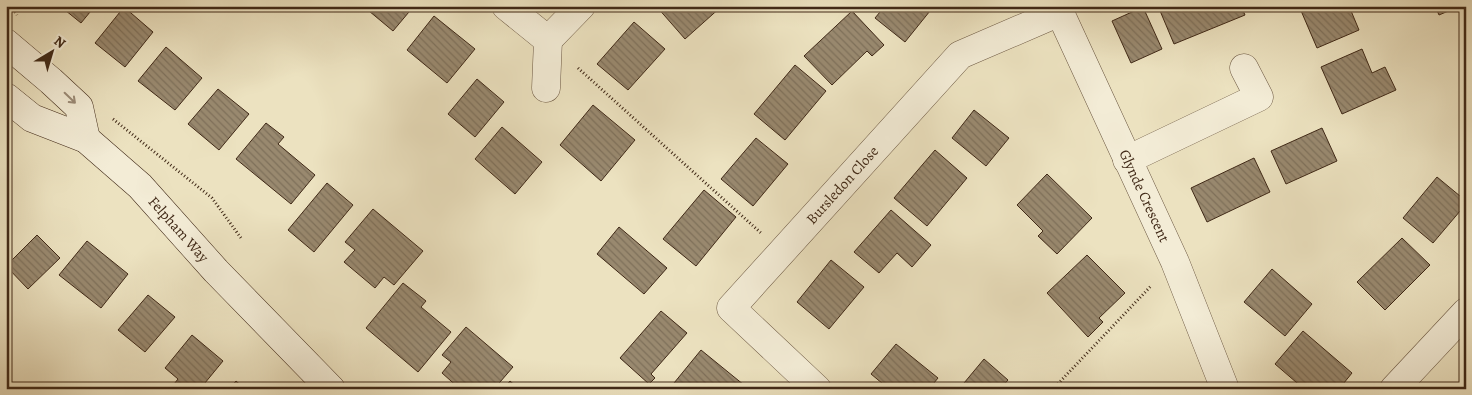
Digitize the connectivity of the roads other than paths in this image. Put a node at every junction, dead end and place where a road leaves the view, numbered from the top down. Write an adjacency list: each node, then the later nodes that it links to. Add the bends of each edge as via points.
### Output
1 (506, 6): 4 (street)
2 (581, 6): 4 (street)
3 (1059, 9): 10 (street, Glynde Crescent); 13 (street, Bursledon Close, via 960,55 732,308)
4 (548, 40): 7 (street)
5 (6, 43): 9 (street, one-way to 9, via 52,80 79,107)
6 (1244, 68): 10 (street, via 1259,97)
7 (546, 88)
8 (6, 97): 9 (street, Felpham Way, via 32,118)
9 (86, 139): 12 (street, Felpham Way, via 140,186 216,271)
10 (1127, 160): 14 (street, Glynde Crescent, via 1174,262)
11 (1466, 312): 15 (street)
12 (331, 389)
13 (817, 389)
14 (1225, 389)
15 (1394, 389)

